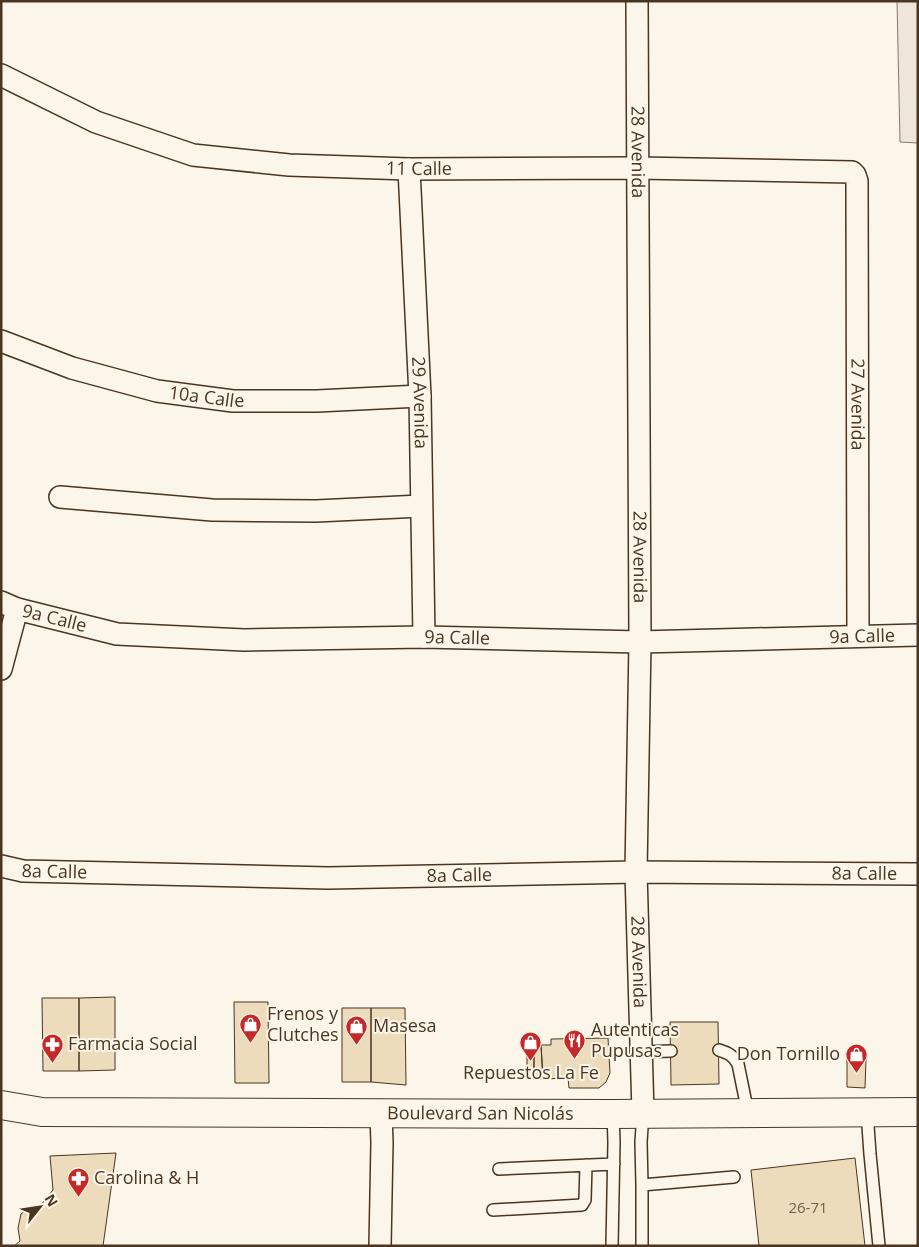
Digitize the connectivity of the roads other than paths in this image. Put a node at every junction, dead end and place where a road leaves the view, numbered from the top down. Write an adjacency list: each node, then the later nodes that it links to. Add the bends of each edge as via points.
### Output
1 (637, 1): 3 (street, 28 Avenida)
2 (1, 75): 4 (street, 11 Calle, via 96,122 193,155 289,165)
3 (637, 168): 4 (street, 11 Calle); 5 (street, 11 Calle, via 848,171); 14 (street, 28 Avenida)
4 (409, 169): 7 (street, 29 Avenida)
5 (854, 174): 12 (street, 27 Avenida)
6 (1, 341): 7 (street, 10a Calle, via 72,368 166,393 233,401)
7 (420, 396): 9 (street, 29 Avenida)
8 (60, 497): 9 (street, via 212,510 316,512)
9 (421, 506): 13 (street, 29 Avenida)
10 (9, 606): 13 (street, 9a Calle, via 117,634 244,640); 15 (street)
11 (918, 635): 12 (street, 9a Calle)
12 (858, 636): 14 (street, 9a Calle)
13 (424, 637): 14 (street, 9a Calle)
14 (640, 642): 17 (street, 28 Avenida)
15 (1, 669)
16 (1, 866): 17 (street, 8a Calle, via 23,871 328,878)
17 (636, 872): 18 (street, 8a Calle); 21 (street, 28 Avenida)
18 (918, 874)
19 (719, 1050): 28 (lane, via 730,1054 738,1064)
20 (671, 1051): 21 (lane)
21 (641, 1052): 27 (street, 28 Avenida)
22 (1, 1105): 23 (main road, Boulevard San Nicolás)
23 (42, 1112): 26 (main road, Boulevard San Nicolás); 30 (main road, Boulevard San Nicolás)
24 (867, 1112): 25 (main road, Boulevard San Nicolás); 28 (main road, Boulevard San Nicolás); 40 (lane)
25 (918, 1112)
26 (381, 1113): 29 (main road, Boulevard San Nicolás); 37 (street)
27 (643, 1113): 28 (main road, Boulevard San Nicolás); 29 (main road, Boulevard San Nicolás); 35 (lane)
28 (748, 1113)
29 (613, 1114): 31 (lane)
30 (1, 1125)
31 (614, 1164): 32 (lane); 38 (lane)
32 (586, 1165): 33 (lane); 36 (lane, via 585,1200 582,1204)
33 (499, 1169)
34 (734, 1177): 35 (lane)
35 (642, 1185): 39 (lane)
36 (493, 1210)
37 (380, 1246)
38 (612, 1246)
39 (642, 1246)
40 (879, 1246)

